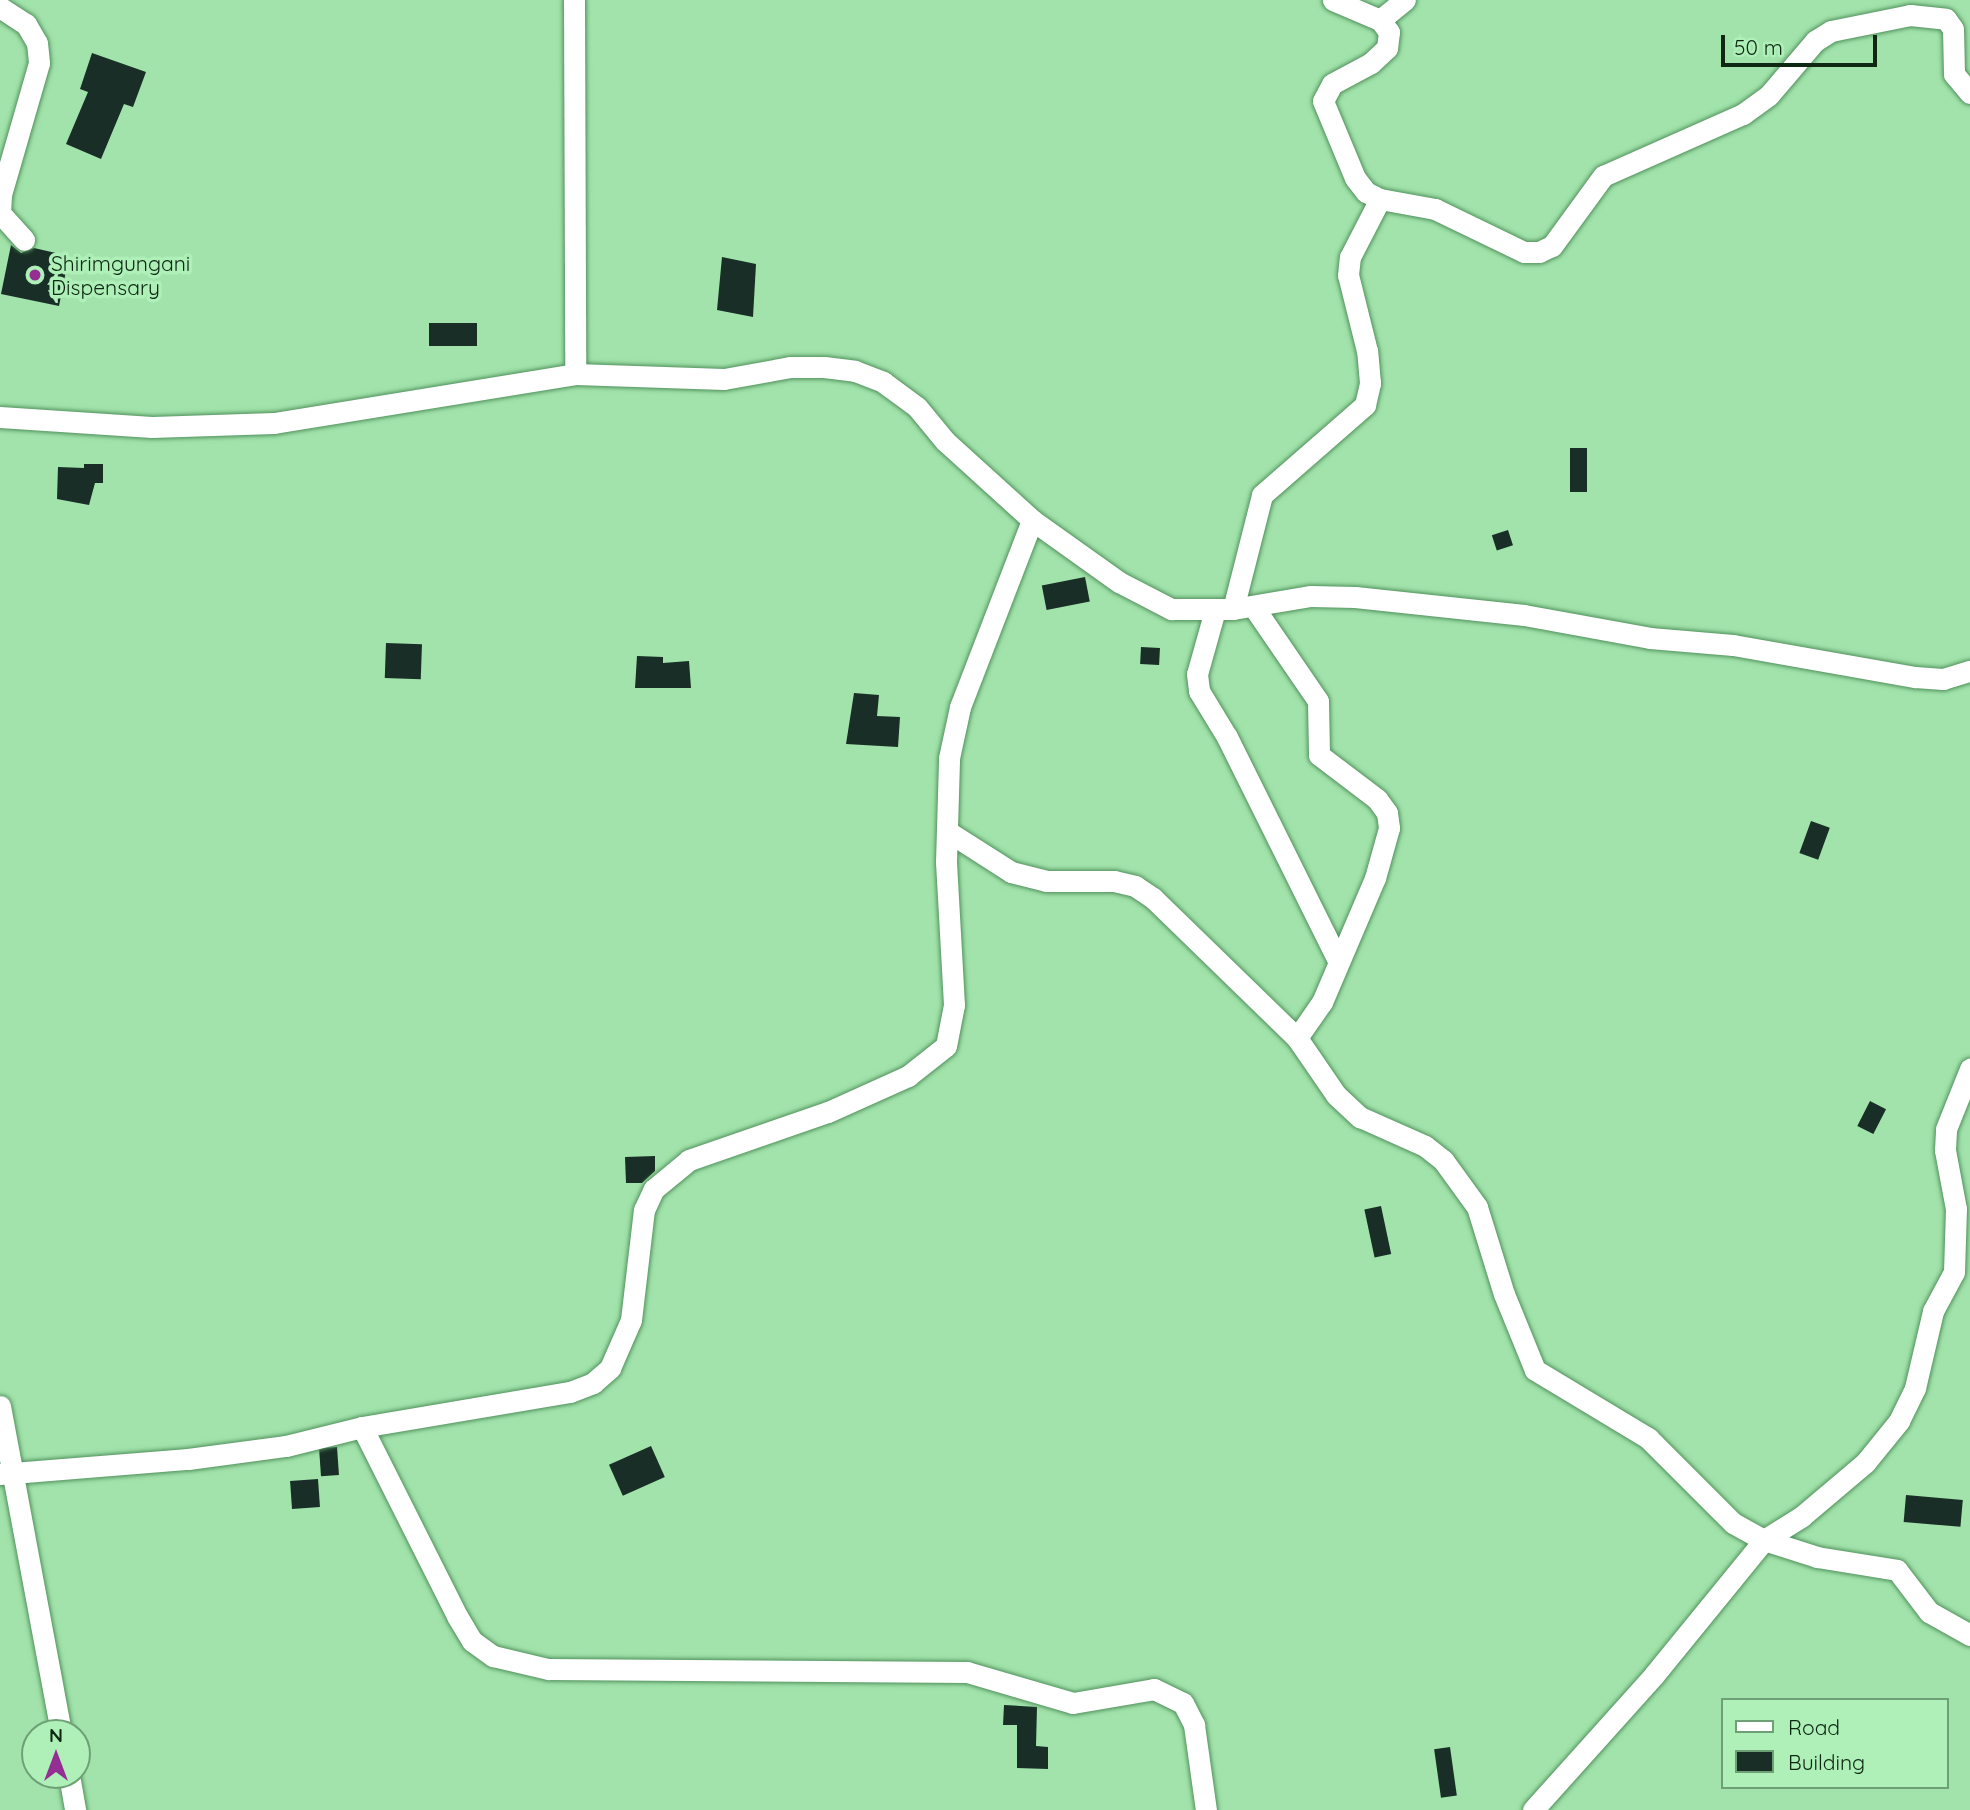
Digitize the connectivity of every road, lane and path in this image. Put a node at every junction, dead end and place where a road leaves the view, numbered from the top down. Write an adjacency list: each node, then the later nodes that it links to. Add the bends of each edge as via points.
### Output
1 (574, 0): 9 (street)
2 (1333, 0): 5 (street)
3 (1405, 0): 5 (street)
4 (2, 6): 8 (street, via 26,24 37,43 39,63 1,195 0,213)
5 (1380, 20): 7 (street, via 1389,32 1387,48 1371,64 1332,84 1323,101 1355,178 1366,192)
6 (1970, 93): 7 (street, via 1954,74 1953,29 1946,19 1910,15 1831,32 1815,41 1769,95 1743,114 1604,176 1552,246 1539,253 1505,245 1435,209)
7 (1380, 198): 12 (street, via 1350,257 1348,275 1367,351 1370,383 1365,405 1262,495)
8 (23, 240)
9 (575, 374): 10 (street, via 274,423 152,427); 11 (street, via 684,380 723,379 791,367 855,371 883,382 917,407 944,441)
10 (0, 417)
11 (1032, 520): 12 (street, via 1151,602 1171,609); 14 (street, via 960,707 949,758)
12 (1234, 608): 13 (street, via 1292,597 1355,597 1524,615 1915,677 1943,679); 15 (street, via 1197,674 1199,691 1227,737); 15 (street, via 1318,701 1319,755 1377,799 1387,813 1386,846)
13 (1970, 671)
14 (947, 831): 16 (street, via 1011,872 1046,881 1135,886 1153,898); 20 (street, via 954,1005 946,1046 908,1076 828,1112 689,1160 654,1189 645,1209 631,1320 610,1368 593,1383 519,1402)
15 (1338, 961): 16 (street, via 1322,1002)
16 (1297, 1038): 22 (street, via 1336,1095 1360,1117 1434,1153 1477,1208 1504,1294 1535,1370 1648,1438 1733,1522)
17 (1970, 1069): 18 (street, via 1946,1129 1945,1150)
18 (1962, 1278): 22 (street, via 1933,1311 1915,1388 1899,1421 1865,1464 1801,1517)
19 (0, 1406): 21 (street)
20 (362, 1427): 21 (street, via 286,1446 188,1459); 27 (street, via 472,1642 493,1656 548,1669 967,1672 1073,1703 1154,1689 1183,1703 1194,1725)
21 (6, 1473): 24 (street)
22 (1764, 1540): 23 (street, via 1816,1557 1897,1570 1930,1612); 28 (street, via 1654,1675)
23 (1970, 1635)
24 (58, 1719)
25 (71, 1789): 26 (street)
26 (75, 1810)
27 (1206, 1810)
28 (1533, 1810)

